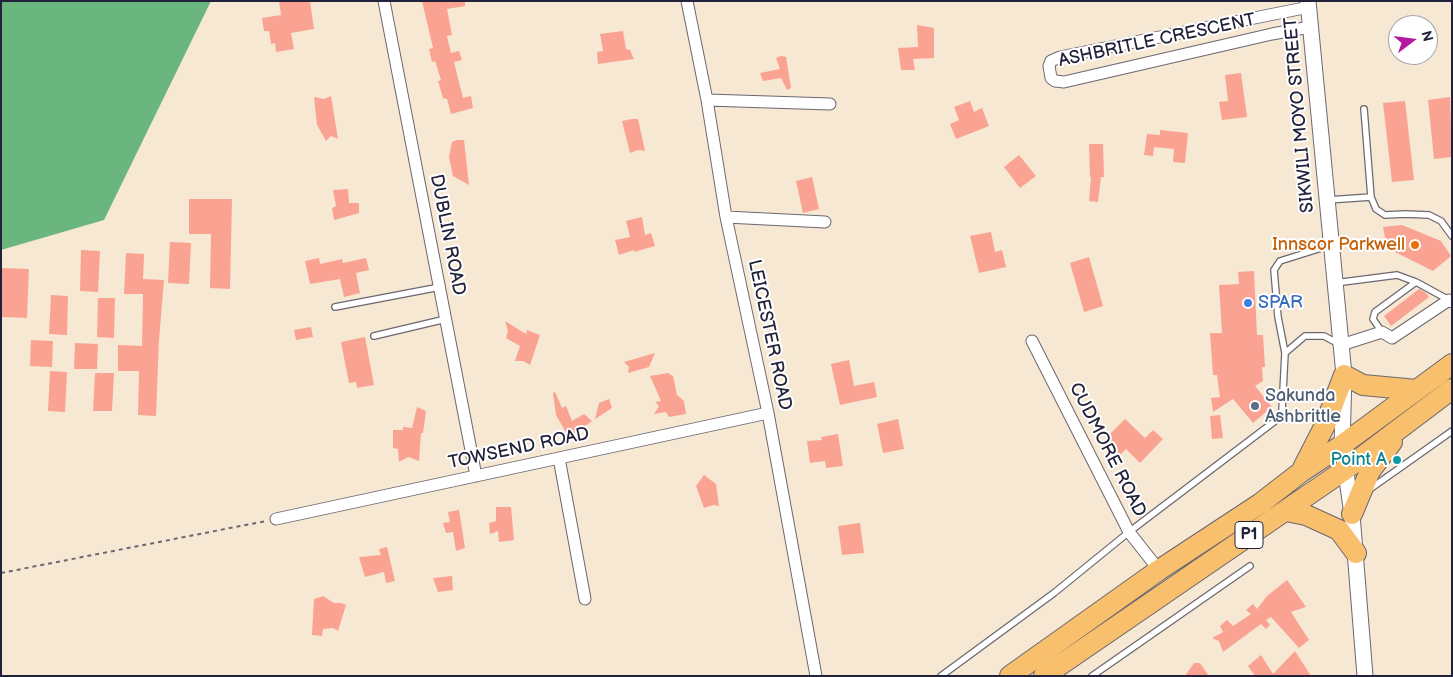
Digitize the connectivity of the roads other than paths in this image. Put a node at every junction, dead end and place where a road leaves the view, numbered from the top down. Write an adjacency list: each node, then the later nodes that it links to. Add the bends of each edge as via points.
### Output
1 (384, 1): 16 (street, DUBLIN ROAD)
2 (687, 1): 5 (street, LEICESTER ROAD)
3 (1308, 4): 4 (street, SIKWILI MOYO STREET); 4 (street, ASHBRITLE CRESCENT, via 1060,57 1051,61 1051,78 1064,82)
4 (1310, 27): 9 (street, SIKWILI MOYO STREET)
5 (706, 100): 6 (street); 10 (street, LEICESTER ROAD)
6 (830, 104)
7 (1364, 109): 8 (lane)
8 (1371, 197): 9 (lane); 12 (lane, via 1376,209 1385,215 1429,215 1441,222)
9 (1326, 200): 13 (street, SIKWILI MOYO STREET)
10 (726, 217): 11 (street); 29 (street, LEICESTER ROAD)
11 (825, 222)
12 (1452, 236)
13 (1331, 245): 15 (street, SIKWILI MOYO STREET); 24 (lane, via 1280,261 1274,270)
14 (1416, 282): 15 (lane, via 1397,275); 17 (lane); 20 (lane, via 1375,312 1373,318)
15 (1335, 283): 23 (street, SIKWILI MOYO STREET)
16 (440, 287): 18 (lane); 19 (street, DUBLIN ROAD)
17 (1450, 301): 20 (street, via 1395,337 1389,338)
18 (335, 307)
19 (446, 319): 21 (lane); 36 (street, DUBLIN ROAD)
20 (1382, 332): 23 (street)
21 (374, 336)
22 (1032, 341): 40 (street, CUDMORE ROAD)
23 (1341, 346): 24 (lane, via 1324,336 1305,336); 26 (street, SIKWILI MOYO STREET)
24 (1285, 353): 40 (lane, via 1279,418)
25 (1452, 364): 27 (highway, P1)
26 (1344, 375): 27 (highway, via 1364,385); 32 (street, SIKWILI MOYO STREET); 35 (highway, via 1326,425)
27 (1417, 390): 32 (highway, P1)
28 (1452, 390): 30 (highway, P1)
29 (768, 413): 33 (street, TOWSEND ROAD); 45 (street, LEICESTER ROAD)
30 (1411, 419): 34 (highway, P1); 37 (highway, via 1370,471)
31 (1452, 430): 37 (lane)
32 (1342, 445): 34 (street, SIKWILI MOYO STREET); 35 (highway, P1)
33 (559, 458): 36 (street, TOWSEND ROAD); 44 (street)
34 (1346, 469): 37 (street, SIKWILI MOYO STREET); 38 (highway, P1)
35 (1301, 472): 43 (highway, P1, via 1261,504)
36 (476, 476): 39 (street, TOWSEND ROAD)
37 (1355, 506): 41 (street, SIKWILI MOYO STREET)
38 (1286, 511): 41 (highway, via 1306,515 1339,530); 48 (highway, P1)
39 (276, 519)
40 (1129, 532): 43 (street, CUDMORE ROAD); 46 (lane, via 1054,593)
41 (1356, 553): 50 (street, SIKWILI MOYO STREET)
42 (1250, 566): 49 (lane)
43 (1159, 570): 47 (highway, P1)
44 (585, 599)
45 (816, 676)
46 (941, 676)
47 (1010, 676)
48 (1044, 676)
49 (1092, 676)
50 (1365, 676)

